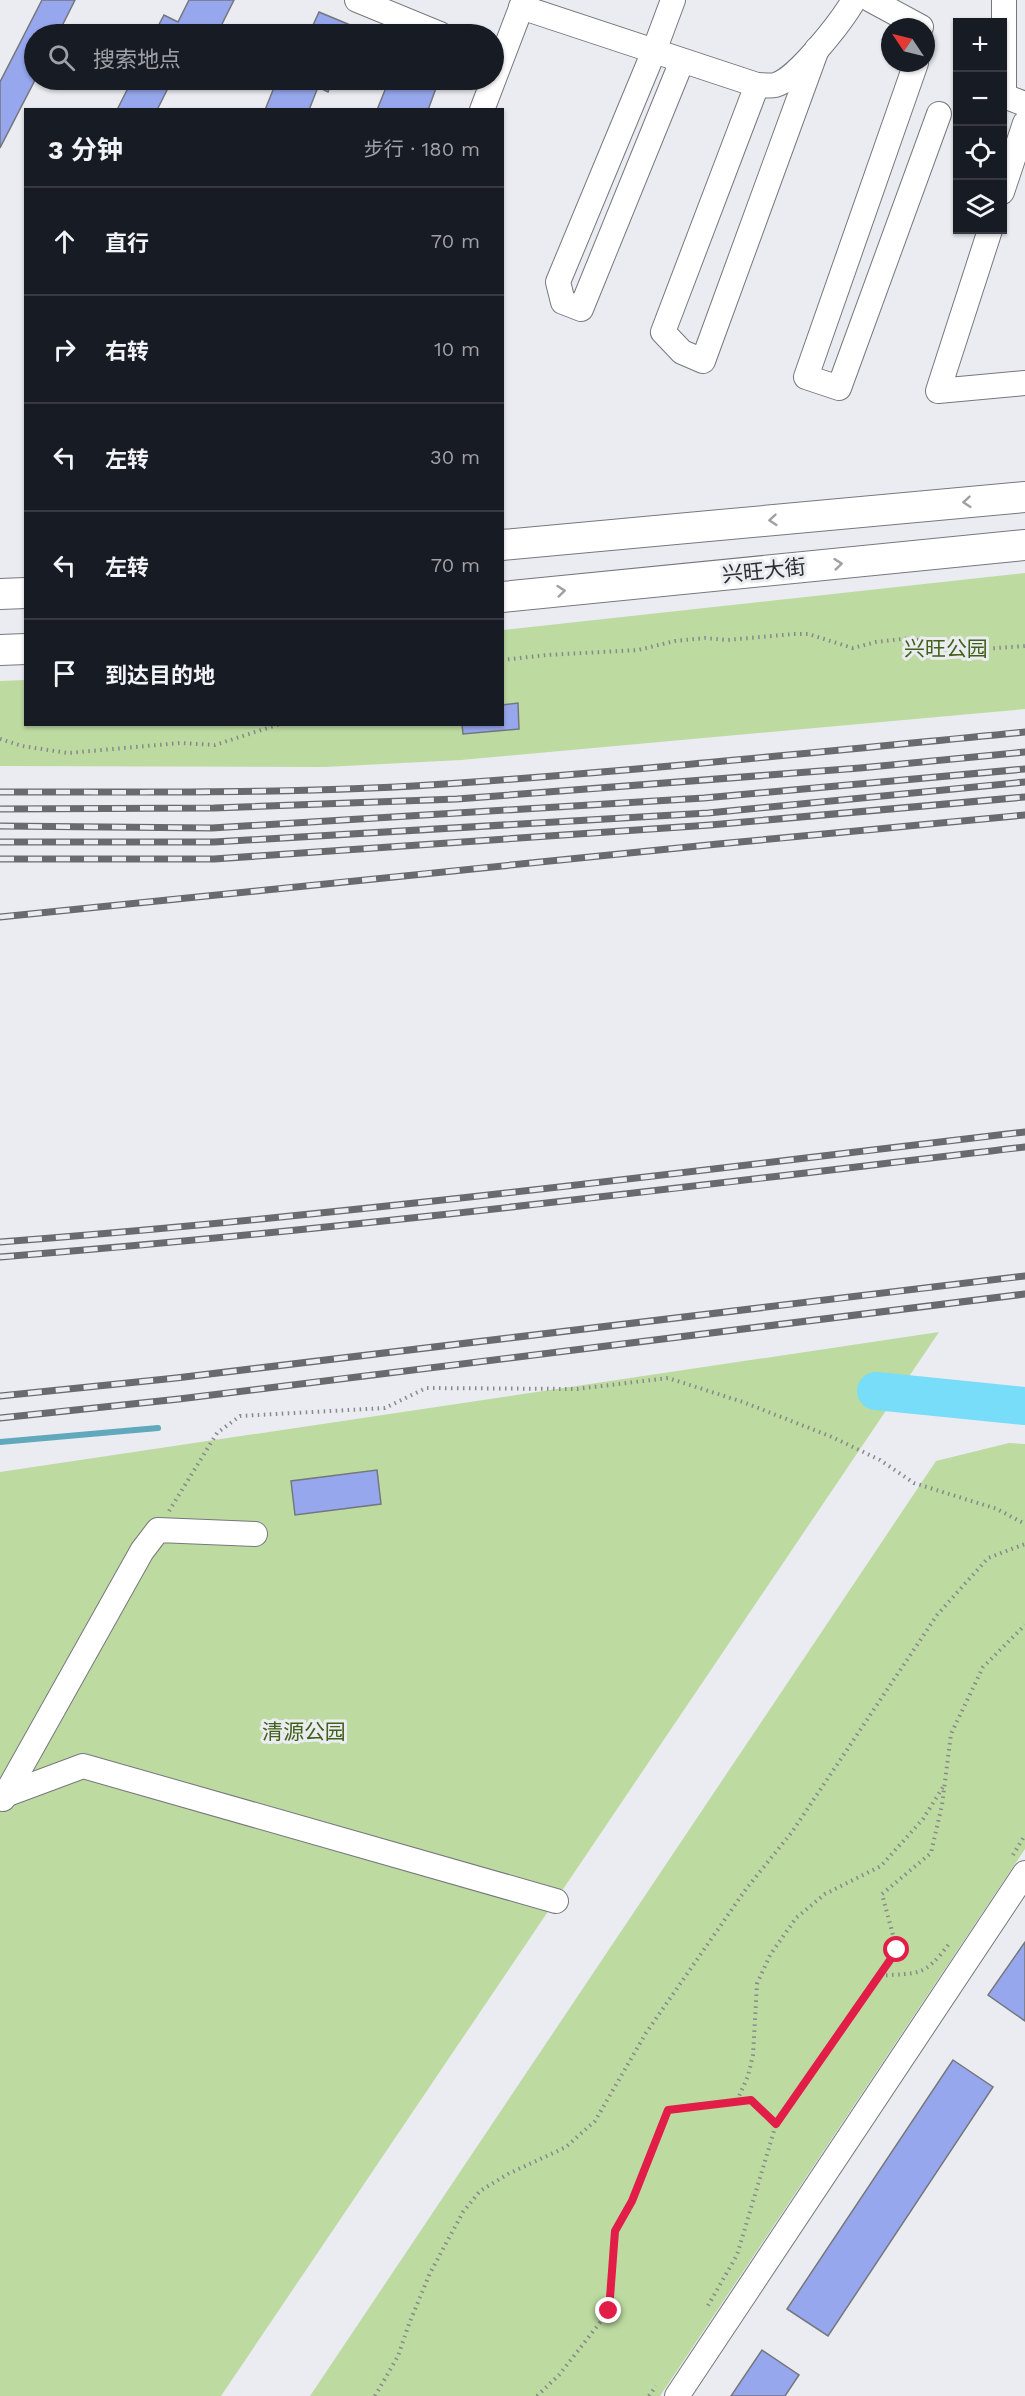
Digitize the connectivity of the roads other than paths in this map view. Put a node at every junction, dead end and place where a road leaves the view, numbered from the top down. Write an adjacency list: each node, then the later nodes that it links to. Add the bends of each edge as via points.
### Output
1 (357, 0): 8 (street)
2 (673, 0): 11 (street)
3 (854, 0): 10 (street)
4 (871, 0): 7 (street)
5 (1004, 0): 16 (street, via 1004,96)
6 (523, 4): 9 (street); 11 (street)
7 (914, 18)
8 (416, 24)
9 (504, 43)
10 (817, 49): 14 (street, via 777,84); 14 (street, via 703,361 682,352 663,332)
11 (654, 51): 12 (street); 12 (street, via 558,282 563,302 581,309)
12 (682, 61): 14 (street)
13 (913, 72): 18 (street, via 806,377 839,388)
14 (757, 86)
15 (488, 90): 17 (street)
16 (1025, 104)
17 (483, 108)
18 (939, 114)
19 (1025, 123): 20 (street)
20 (1006, 180)
21 (989, 234): 22 (street, via 938,391)
22 (1025, 383)
23 (1025, 497): 24 (main road, one-way to 24)
24 (504, 545)
25 (1025, 545): 28 (main road, 兴旺大街, one-way to 25)
26 (24, 593): 27 (main road)
27 (0, 594)
28 (504, 597)
29 (24, 649): 30 (main road)
30 (0, 650)
31 (255, 1534): 32 (street, via 158,1530 142,1551)
32 (2, 1800): 34 (street, via 83,1766)
33 (1018, 1865): 35 (street)
34 (556, 1901)
35 (677, 2396)

